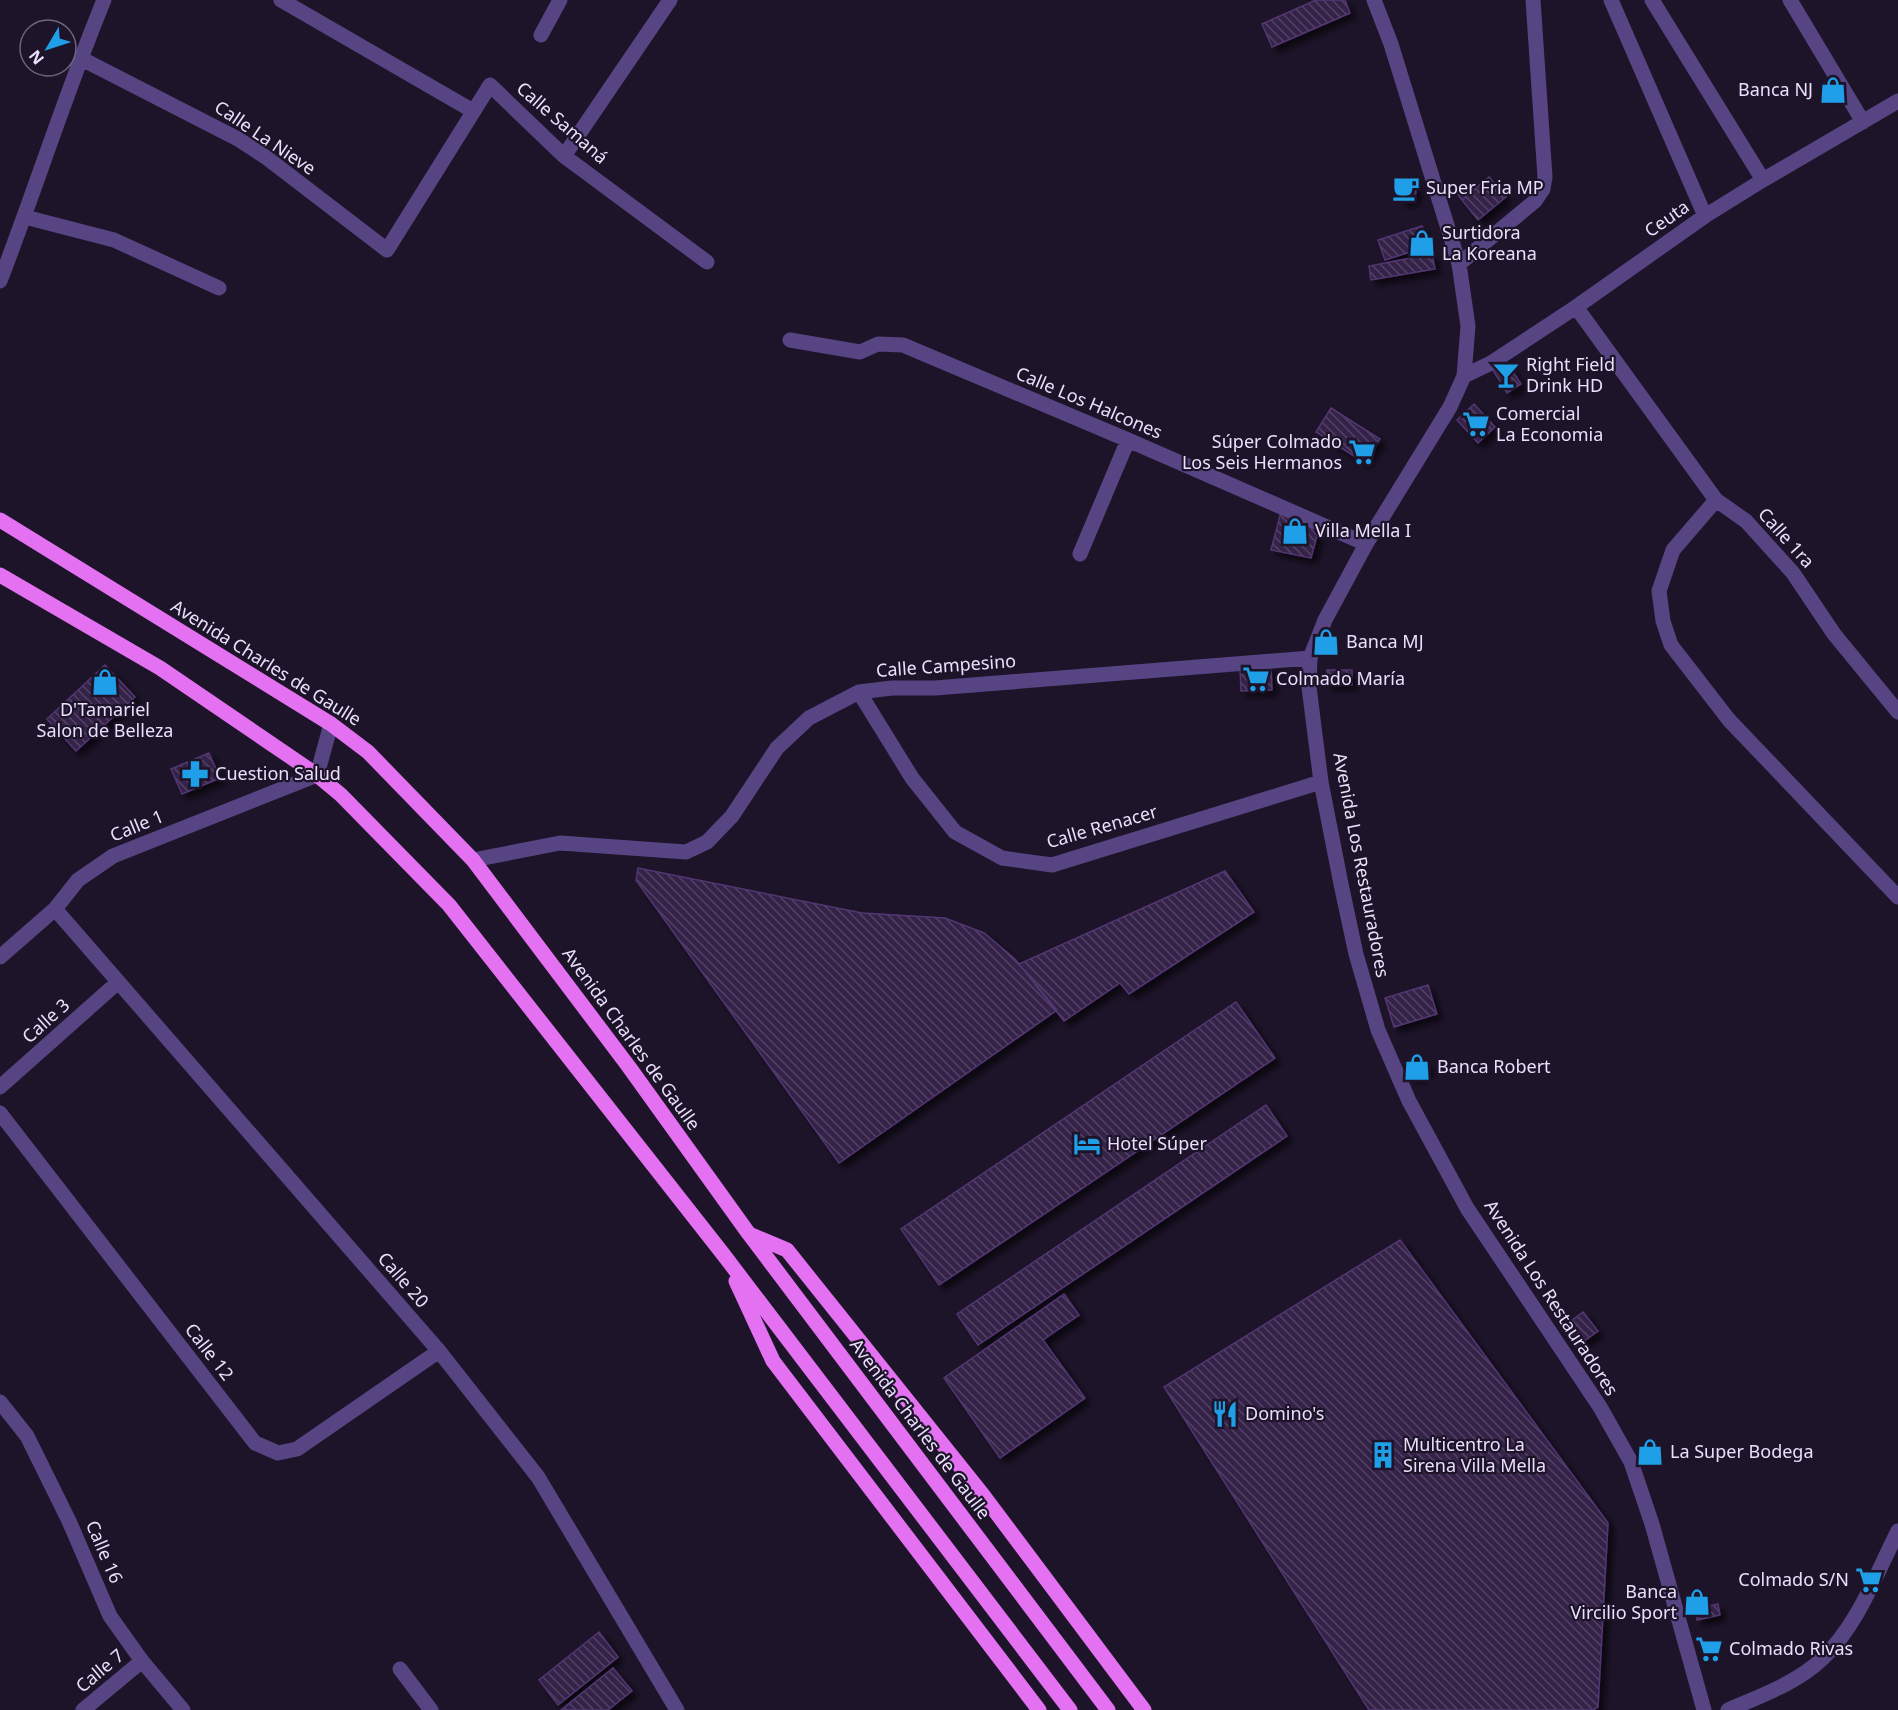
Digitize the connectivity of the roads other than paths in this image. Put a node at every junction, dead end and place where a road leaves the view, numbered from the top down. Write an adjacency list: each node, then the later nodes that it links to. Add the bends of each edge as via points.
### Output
1 (104, 0): 12 (street)
2 (281, 0): 10 (street)
3 (560, 0): 11 (street)
4 (670, 0): 16 (street)
5 (1374, 0): 22 (street, Avenida Los Restauradores)
6 (1533, 0): 22 (street, via 1543,189 1535,201)
7 (1611, 0): 18 (street)
8 (1653, 0): 17 (street)
9 (1790, 0): 15 (street)
10 (298, 4): 14 (street)
11 (541, 35)
12 (80, 58): 19 (street); 20 (street, Calle La Nieve, via 238,139)
13 (1898, 101): 15 (street, Ceuta)
14 (473, 111): 16 (street, Calle Samaná, via 490,85); 20 (street, Calle Samaná)
15 (1863, 122): 17 (street, Ceuta)
16 (564, 156): 21 (street, Calle Samaná)
17 (1763, 180): 18 (street, Ceuta)
18 (1705, 216): 25 (street, Ceuta)
19 (25, 217): 23 (street); 24 (street, via 114,240)
20 (387, 250)
21 (707, 262)
22 (1459, 264): 27 (street, Avenida Los Restauradores, via 1468,326)
23 (0, 281)
24 (219, 288)
25 (1576, 307): 27 (street, Ceuta, via 1491,363); 29 (street, Calle 1ra)
26 (790, 340): 28 (street, Calle Los Halcones, via 860,352 878,344 903,345)
27 (1464, 376): 31 (street, Avenida Los Restauradores, via 1450,407)
28 (1128, 440): 31 (street, Calle Los Halcones); 32 (street)
29 (1716, 500): 36 (street, Calle 1ra, via 1746,521 1793,573 1834,634); 41 (street, via 1673,550 1659,591 1671,645 1729,720)
30 (0, 520): 37 (main road, Avenida Charles de Gaulle)
31 (1366, 544): 34 (street, Avenida Los Restauradores, via 1325,620)
32 (1080, 554)
33 (0, 575): 38 (main road, via 160,668)
34 (1310, 658): 35 (street, Calle Campesino); 39 (street, Avenida Los Restauradores, via 1309,687)
35 (859, 692): 39 (street, Calle Renacer, via 912,778 955,832 1002,858 1052,865); 40 (street, Calle Campesino, via 810,718 785,740 732,816 706,842 686,852 560,843)
36 (1898, 712)
37 (331, 724): 38 (street); 40 (main road, Avenida Charles de Gaulle, via 368,752)
38 (316, 775): 42 (street, Calle 1, via 113,856 78,880); 48 (main road, via 341,795 449,905)
39 (1321, 782): 62 (street, Avenida Los Restauradores, via 1356,954 1378,1030 1409,1101 1467,1208 1600,1407 1631,1462)
40 (473, 860): 47 (main road, Avenida Charles de Gaulle)
41 (1898, 897)
42 (55, 909): 43 (street, Calle 1); 44 (street, Calle 20)
43 (0, 957)
44 (117, 983): 45 (street, Calle 3); 49 (street, Calle 20)
45 (0, 1087)
46 (0, 1113): 49 (street, Calle 12, via 255,1443 278,1453 297,1449)
47 (749, 1234): 60 (main road, Avenida Charles de Gaulle); 61 (main road, via 787,1250 984,1495)
48 (723, 1254): 58 (main road, via 773,1361); 59 (main road)
49 (439, 1351): 57 (street, Calle 20, via 538,1477)
50 (0, 1402): 52 (street, Calle 16, via 27,1436 110,1616)
51 (1898, 1531): 63 (street, via 1850,1626 1822,1659 1786,1684)
52 (142, 1661): 54 (street, Calle 7); 55 (street, Calle 16)
53 (400, 1668): 56 (street)
54 (83, 1710)
55 (183, 1710)
56 (431, 1710)
57 (677, 1710)
58 (1039, 1710)
59 (1070, 1710)
60 (1108, 1710)
61 (1144, 1710)
62 (1704, 1710)
63 (1728, 1710)

